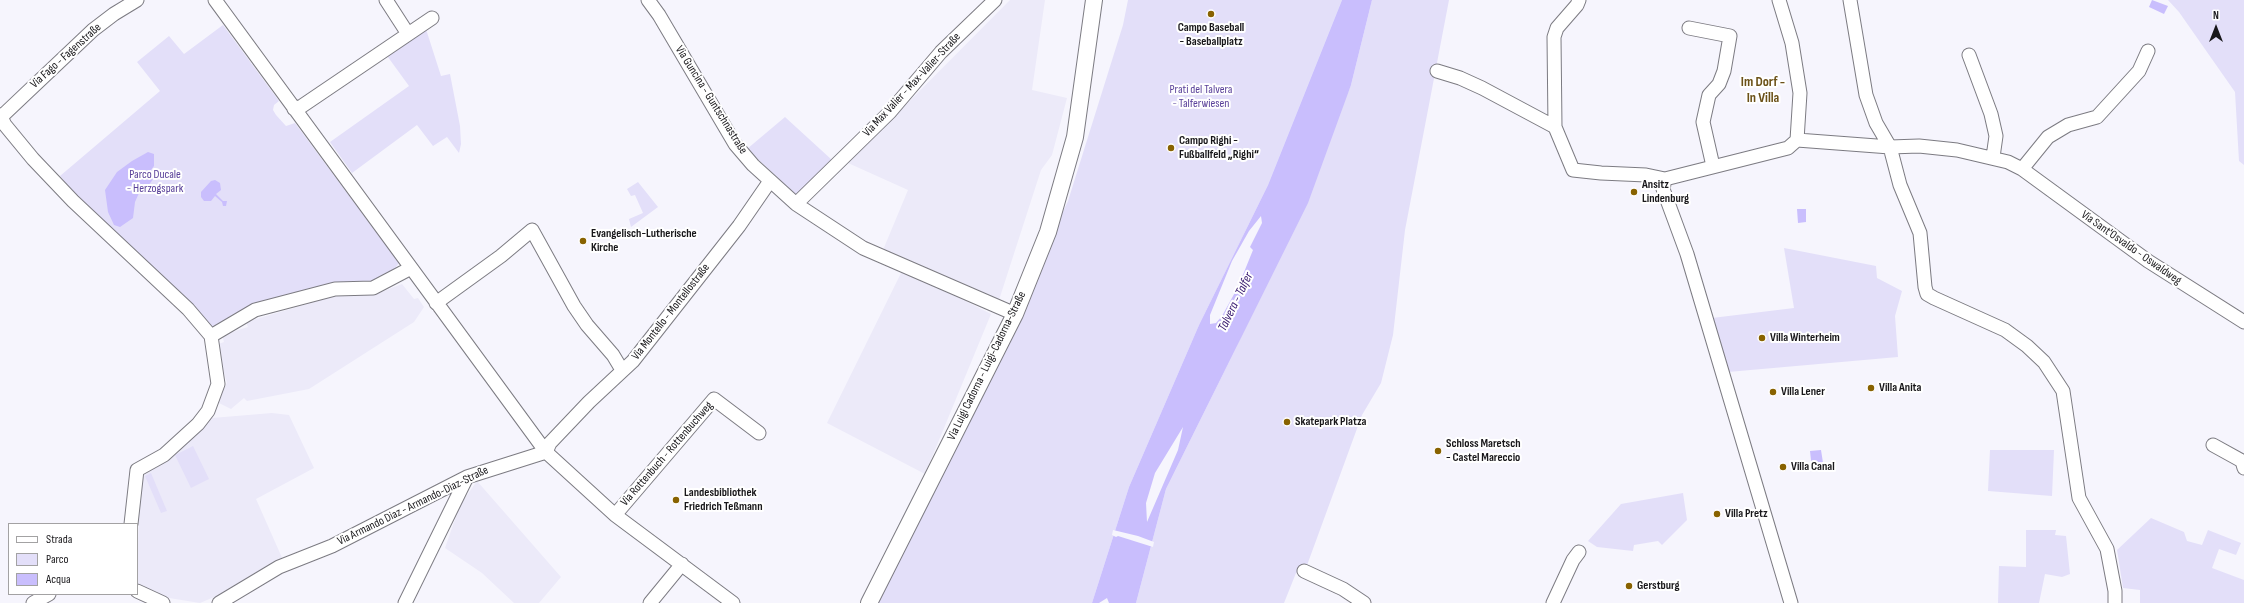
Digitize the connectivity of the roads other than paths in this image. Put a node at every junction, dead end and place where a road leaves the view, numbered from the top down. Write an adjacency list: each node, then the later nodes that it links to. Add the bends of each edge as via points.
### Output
1 (137, 0): 17 (street, Via Fago - Fagenstraße, via 93,30)
2 (215, 0): 16 (street)
3 (386, 0): 12 (street)
4 (648, 0): 25 (street, Via Guncina - Guntschnastraße, via 660,15 735,144)
5 (995, 0): 26 (street, Via Max Valier - Max-Valier-Straße, via 941,52 890,112)
6 (1094, 0): 29 (main road, Via Luigi Cadorna - Luigi-Cadorna-Straße, via 1075,137 1048,232)
7 (1579, 0): 18 (street, via 1578,5 1557,28 1554,37)
8 (1779, 0): 19 (street, via 1792,43 1800,93)
9 (1850, 0): 20 (street, via 1866,95 1876,123)
10 (432, 18): 12 (street)
11 (1689, 28): 22 (street, via 1730,36 1724,71 1719,84 1709,95 1703,122)
12 (408, 34): 16 (street)
13 (2148, 50): 23 (street, via 2139,71 2097,117 2068,125 2048,138)
14 (1969, 55): 21 (street, via 1995,129)
15 (1436, 71): 18 (street, via 1482,88)
16 (294, 109): 27 (street)
17 (0, 116): 31 (street, via 33,159 73,201 188,309)
18 (1554, 127): 24 (street, via 1574,170 1646,175)
19 (1797, 140): 20 (street, Via Sant'Osvaldo - Oswaldweg); 22 (street, via 1788,148)
20 (1890, 147): 21 (street, Via Sant'Osvaldo - Oswaldweg, via 1919,146); 55 (street, via 1900,185 1920,233 1927,294 2004,330 2028,346 2044,362 2063,391 2079,498 2108,549 2115,591)
21 (1993, 157): 23 (street, Via Sant'Osvaldo - Oswaldweg)
22 (1714, 166): 24 (street)
23 (2022, 169): 30 (street, Via Sant'Osvaldo - Oswaldweg, via 2109,234)
24 (1664, 179): 54 (street, via 1666,200 1687,254)
25 (770, 181): 26 (street, Via Guncina - Guntschnastraße); 32 (street, Via Montello - Montellostraße, via 675,309)
26 (796, 204): 29 (street, Via Guncina - Guntschnastraße, via 863,248)
27 (411, 268): 28 (street); 31 (street, via 373,288 335,289 256,310)
28 (436, 302): 32 (street, via 502,256 532,230 574,306); 35 (street)
29 (1015, 314): 51 (main road, Via Luigi Cadorna - Luigi-Cadorna-Straße)
30 (2244, 322)
31 (211, 336): 39 (street, via 218,384 208,411 198,424 164,455 138,470)
32 (622, 370): 35 (street, Via Montello - Montellostraße, via 553,439)
33 (759, 433): 38 (street, Via Rottenbuch - Rottenbuchweg, via 714,399)
34 (2213, 445): 36 (street, via 2242,460)
35 (546, 452): 37 (street, Via Armando Diaz - Armando-Diaz-Straße); 38 (street)
36 (2244, 468)
37 (467, 477): 47 (street, Via Armando Diaz - Armando-Diaz-Straße, via 332,546 279,568); 48 (street)
38 (615, 515): 41 (street)
39 (131, 523)
40 (1579, 552): 53 (street)
41 (682, 564): 49 (street); 50 (street)
42 (1304, 570): 52 (street, via 1343,589)
43 (138, 591): 46 (street)
44 (47, 595): 45 (street)
45 (32, 603)
46 (163, 603)
47 (219, 603)
48 (405, 603)
49 (650, 603)
50 (733, 603)
51 (869, 603)
52 (1364, 603)
53 (1553, 603)
54 (1791, 603)
55 (2114, 603)

